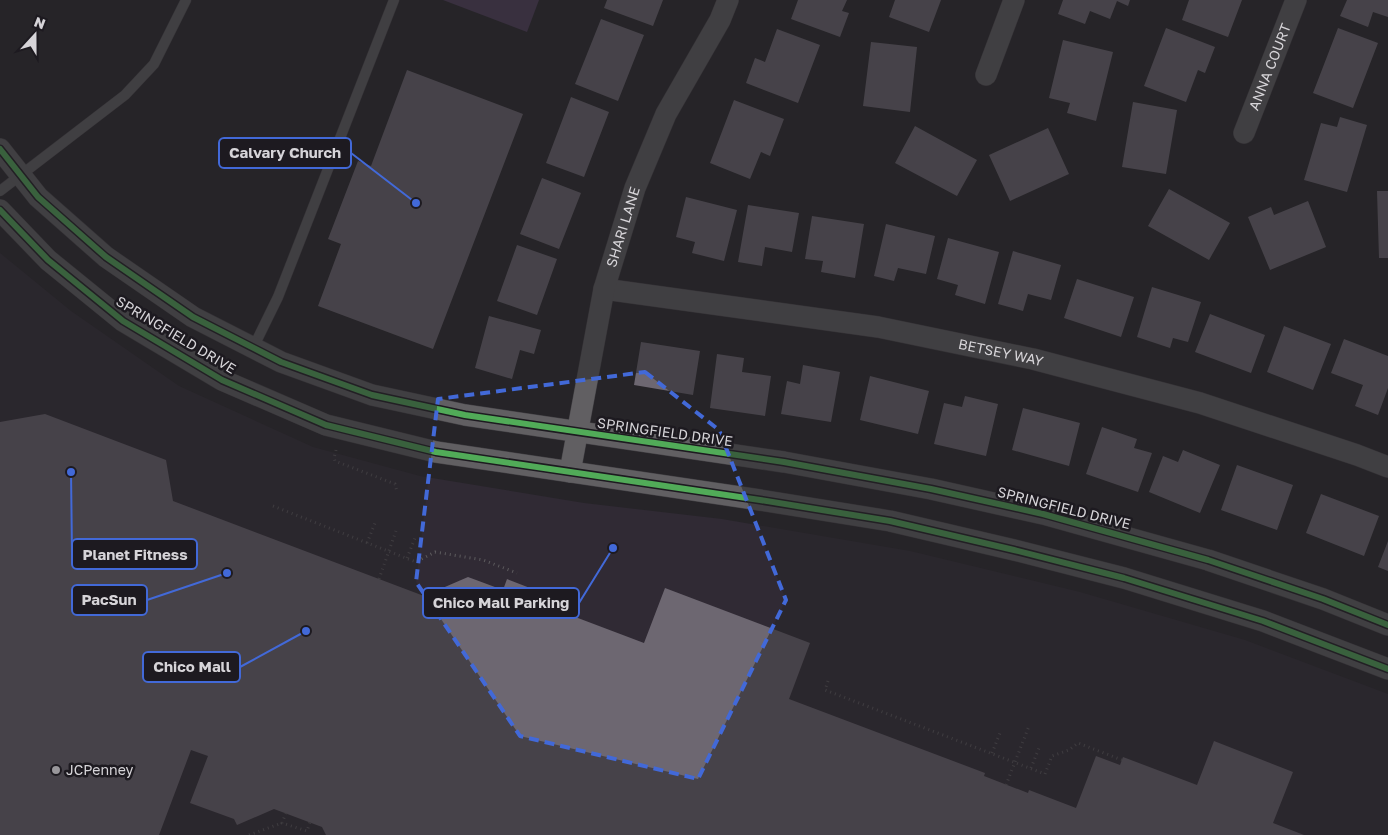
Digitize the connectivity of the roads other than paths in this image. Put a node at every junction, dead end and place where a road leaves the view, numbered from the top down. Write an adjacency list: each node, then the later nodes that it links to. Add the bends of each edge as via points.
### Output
1 (186, 0): 9 (lane, via 154,64 125,96)
2 (394, 0): 13 (lane, via 278,297)
3 (728, 0): 12 (street, SHARI LANE, via 720,20 666,114 635,188)
4 (1014, 0): 6 (street)
5 (1296, 0): 7 (street, ANNA COURT)
6 (986, 75)
7 (1244, 133)
8 (0, 149): 9 (street, SPRINGFIELD DRIVE)
9 (21, 175): 10 (lane); 13 (street, SPRINGFIELD DRIVE, via 38,197 106,256 194,317)
10 (0, 190)
11 (0, 210): 16 (street, SPRINGFIELD DRIVE, via 48,260 123,322 222,380 326,425 436,452)
12 (604, 289): 14 (street, SHARI LANE); 15 (street, BETSEY WAY, via 878,326 1033,359 1200,403)
13 (253, 348): 14 (street, SPRINGFIELD DRIVE, via 281,362 372,395 465,415)
14 (576, 432): 16 (street, SHARI LANE); 17 (street, SPRINGFIELD DRIVE, via 784,462 1043,514 1208,560)
15 (1388, 467)
16 (570, 472): 18 (street, SPRINGFIELD DRIVE, via 890,522 1014,550 1124,578 1263,621)
17 (1388, 625)
18 (1388, 669)

